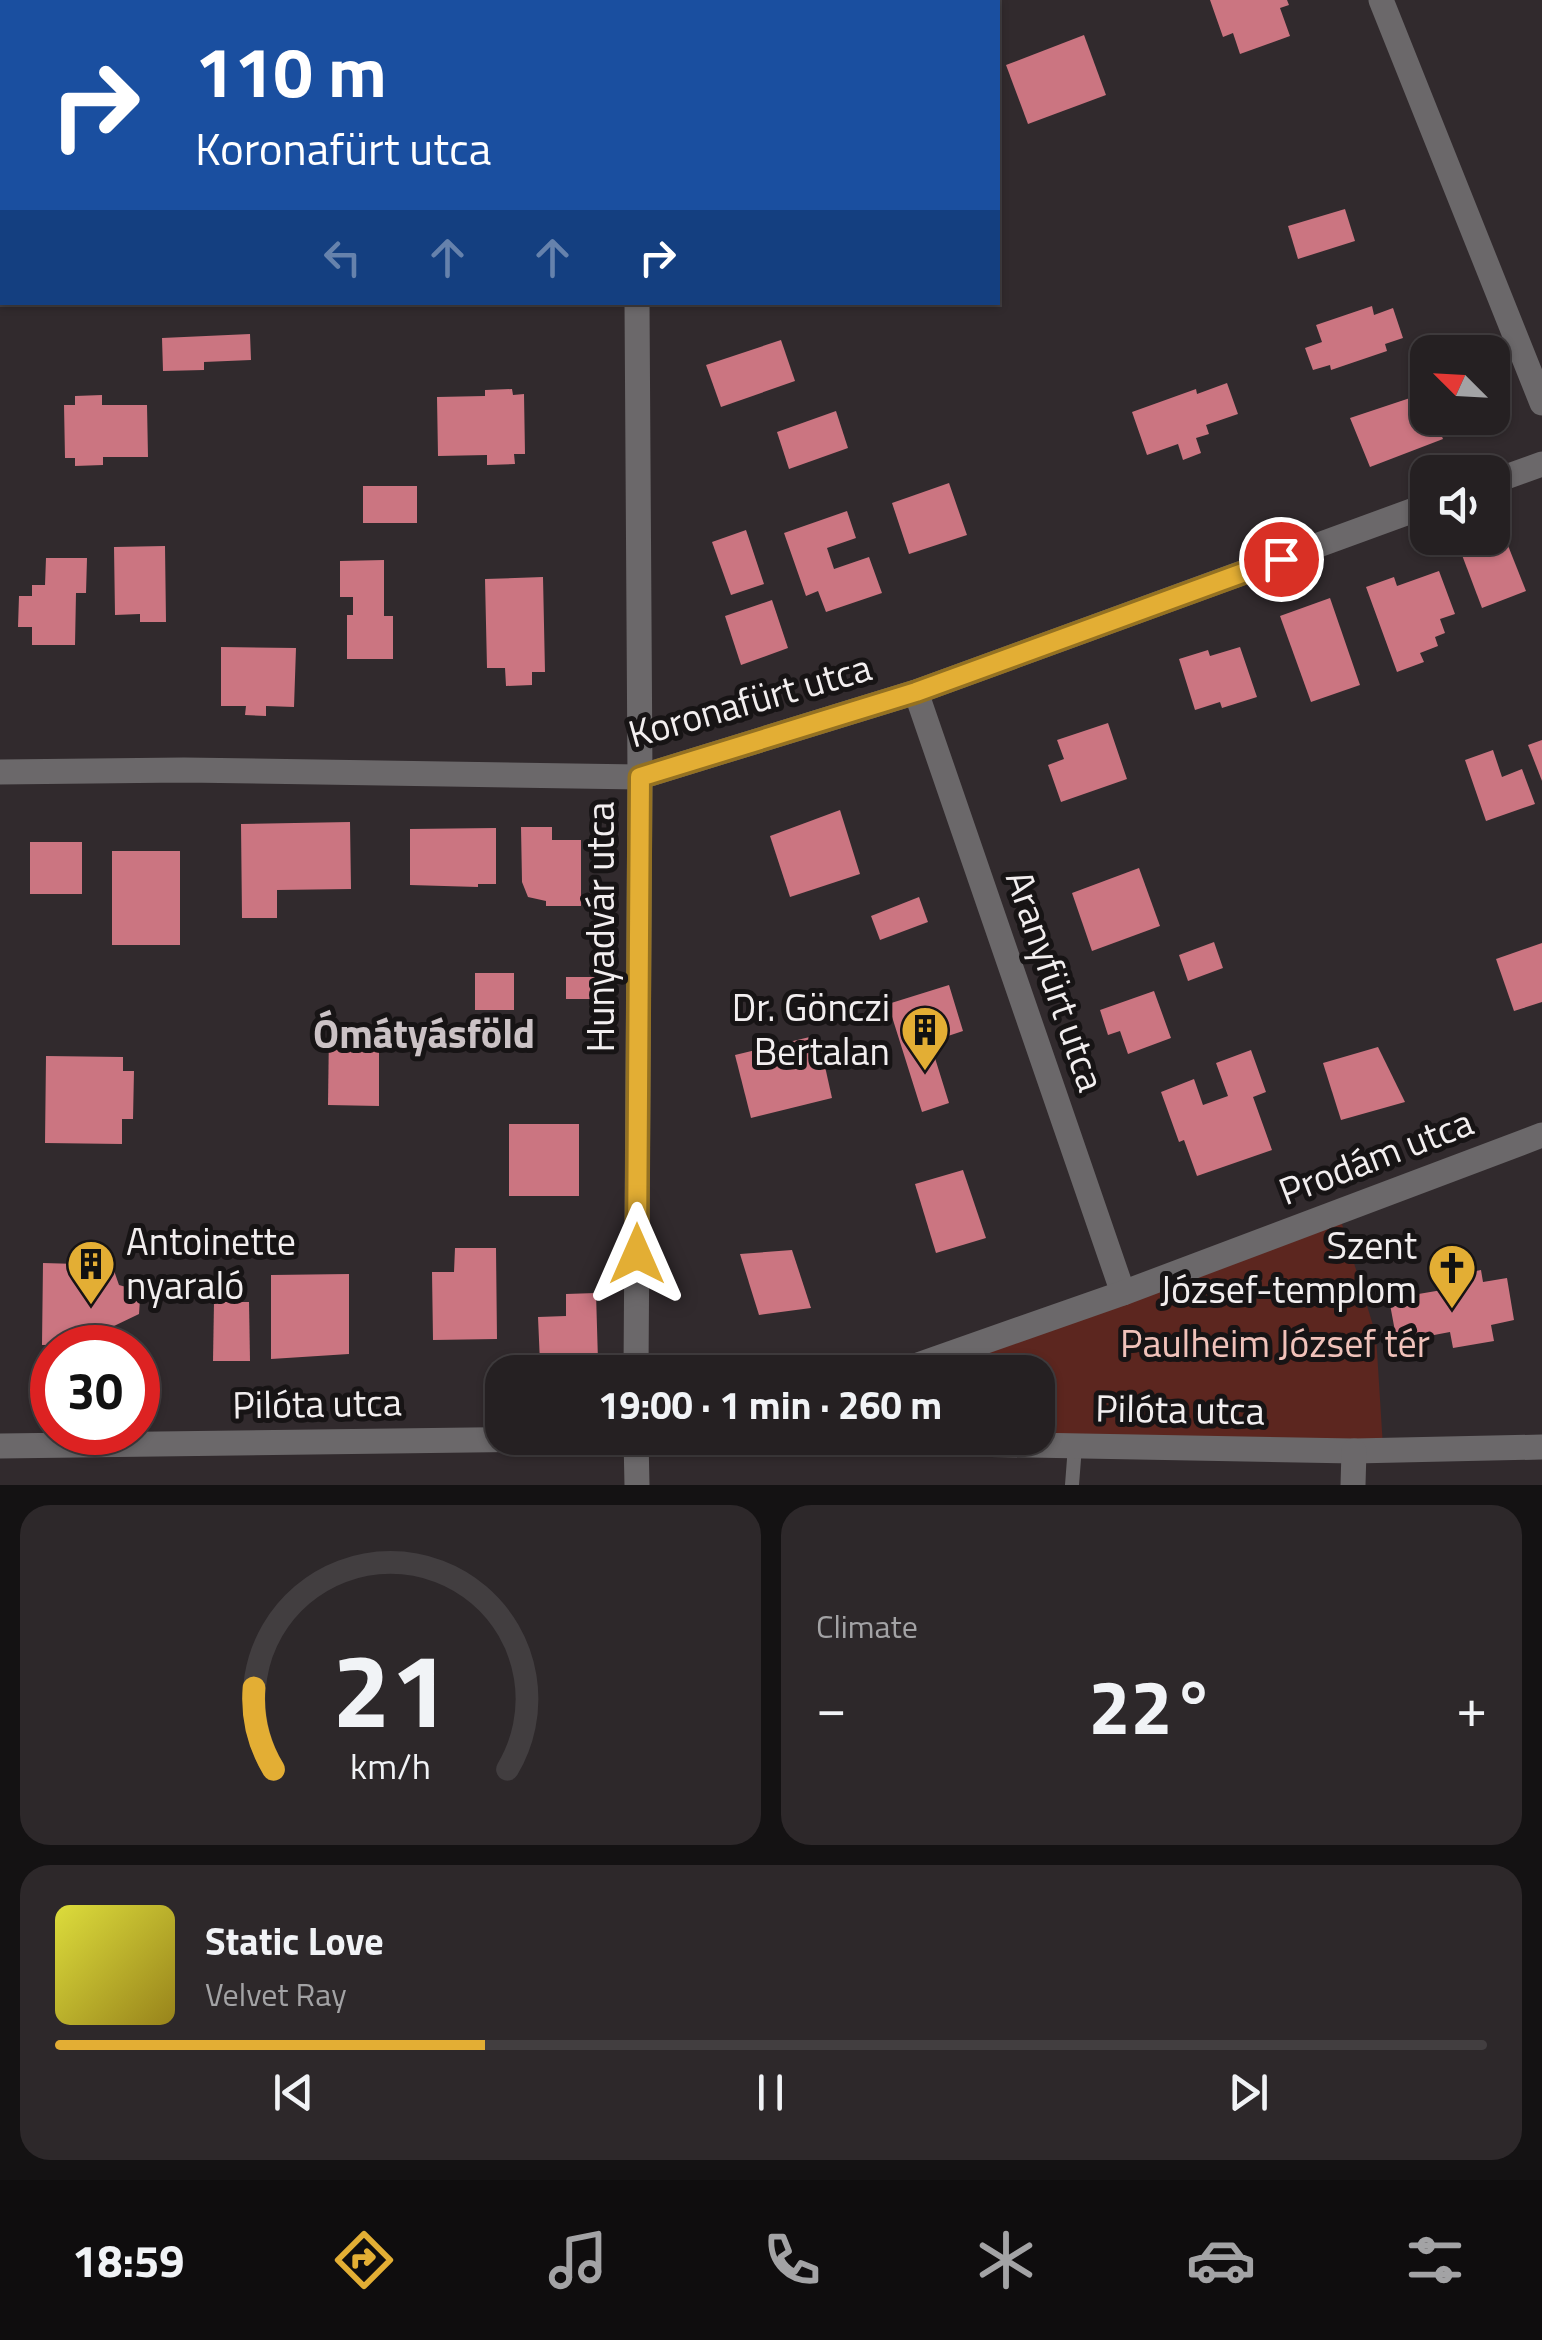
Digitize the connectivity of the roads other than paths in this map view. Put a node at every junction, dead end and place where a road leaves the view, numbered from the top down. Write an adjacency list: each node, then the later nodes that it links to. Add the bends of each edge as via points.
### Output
1 (1381, 0): 3 (street)
2 (637, 305): 9 (street, Hunyadvár utca)
3 (1542, 403)
4 (1542, 464): 5 (street)
5 (1510, 476)
6 (1410, 513): 7 (street, Koronafürt utca)
7 (916, 692): 9 (street, Koronafürt utca); 11 (street, Aranyfürt utca)
8 (0, 772): 9 (street, Koronafürt utca)
9 (640, 777): 12 (street, Hunyadvár utca)
10 (1542, 1135): 11 (street, Prodám utca)
11 (1123, 1293): 13 (street, Prodám utca)
12 (636, 1355)
13 (946, 1355)
14 (485, 1440): 15 (street, Pilóta utca)
15 (0, 1446)
16 (1055, 1446): 17 (street, Pilóta utca)
17 (1074, 1446): 19 (street, Pilóta utca); 22 (lane)
18 (1542, 1447): 19 (street, Pilóta utca)
19 (1354, 1451): 23 (street)
20 (636, 1455): 21 (street)
21 (637, 1485)
22 (1072, 1485)
23 (1353, 1485)

